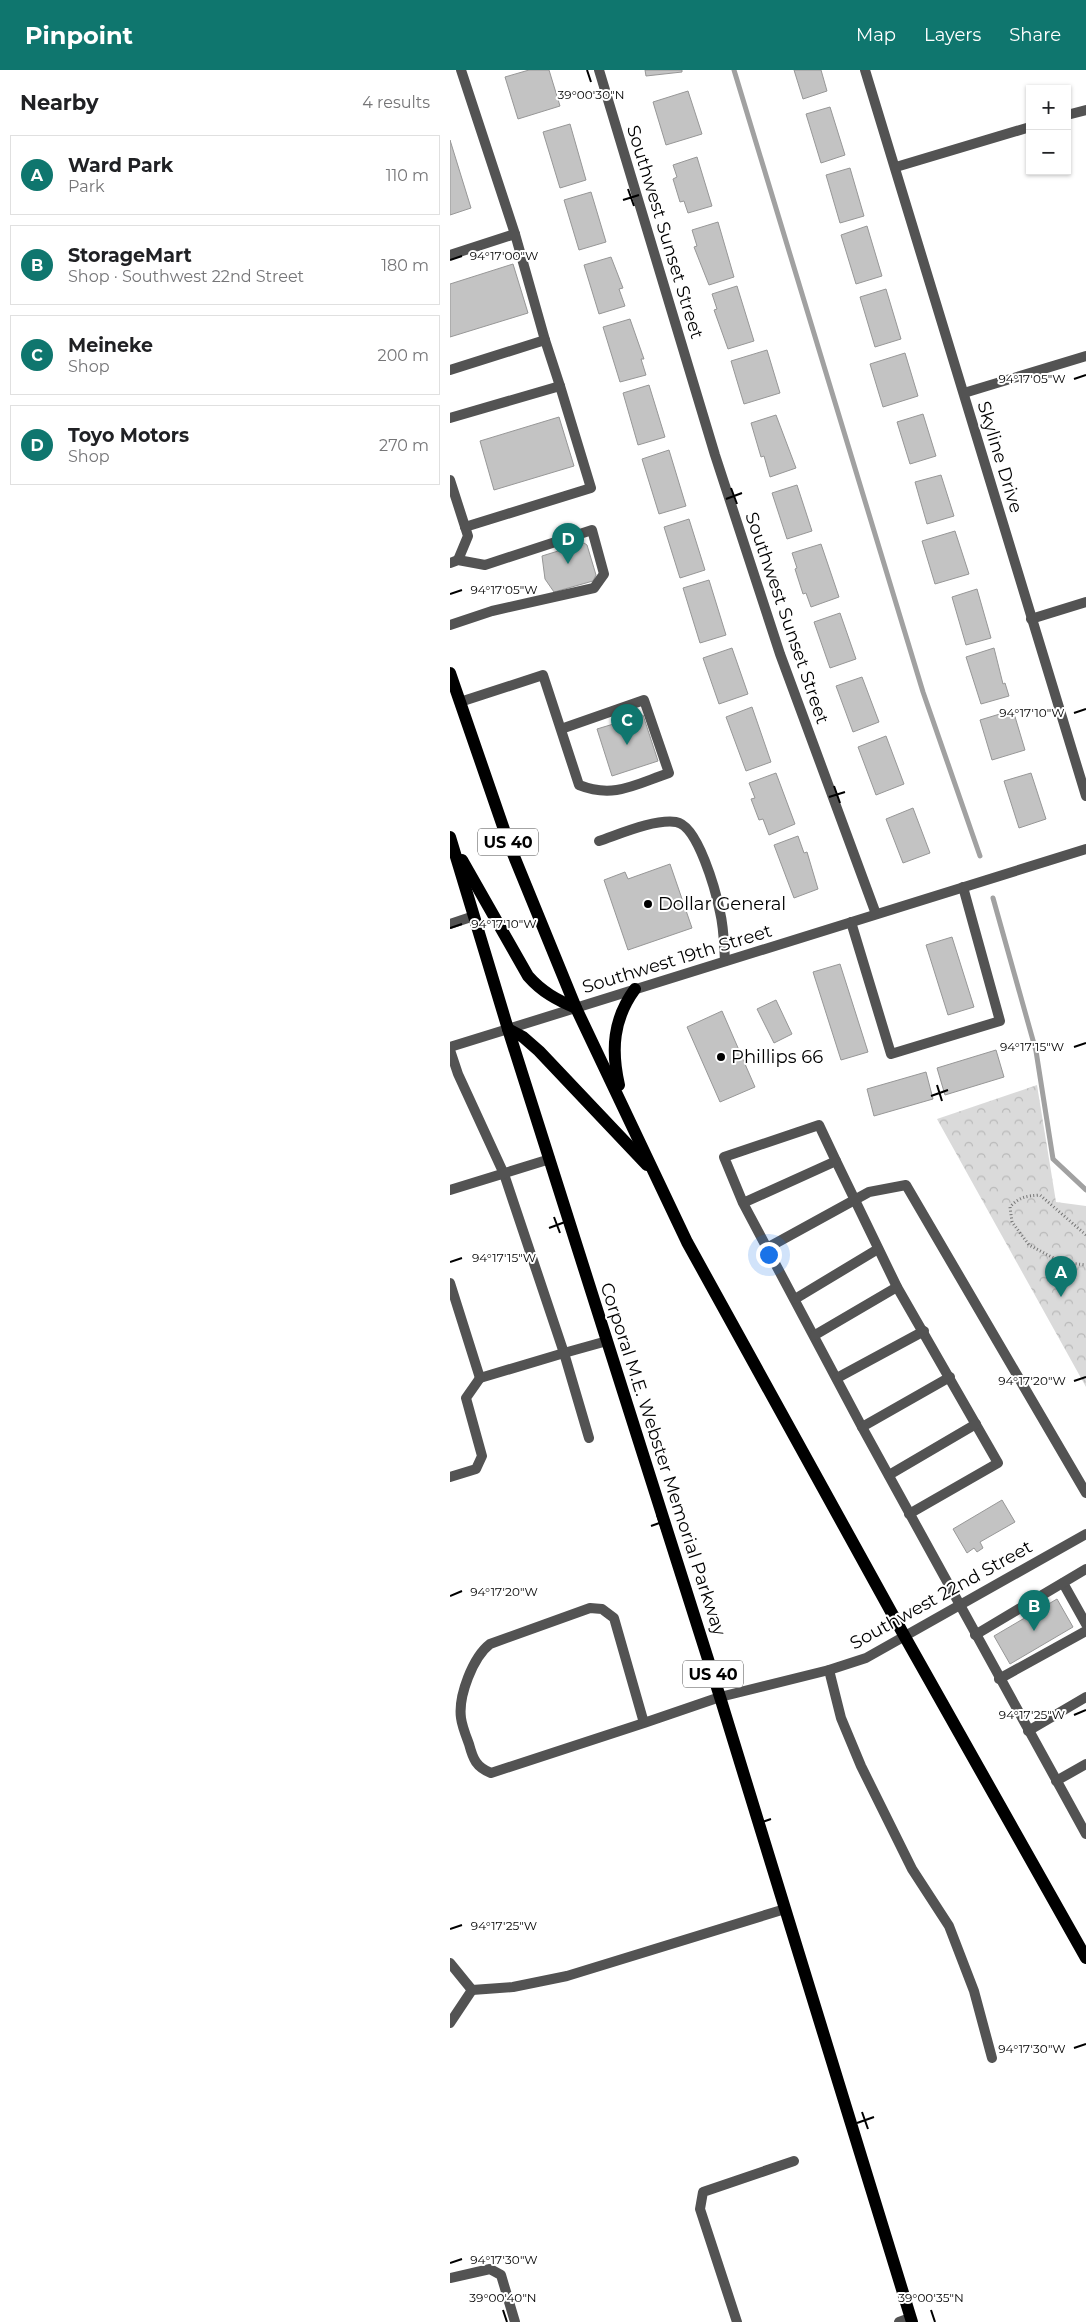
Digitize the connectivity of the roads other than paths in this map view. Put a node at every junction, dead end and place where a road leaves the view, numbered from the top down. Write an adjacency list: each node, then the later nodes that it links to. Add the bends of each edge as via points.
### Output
1 (461, 70): 8 (street)
2 (599, 70): 30 (street, Southwest Sunset Street, via 715,455 780,654)
3 (865, 70): 7 (street, Skyline Drive)
4 (1086, 110): 5 (street)
5 (1071, 114)
6 (1026, 128): 7 (street)
7 (896, 168): 14 (street, Skyline Drive)
8 (515, 234): 9 (street); 10 (street)
9 (450, 255)
10 (545, 340): 12 (street); 13 (street)
11 (1086, 356): 14 (street)
12 (450, 370)
13 (560, 386): 15 (street); 17 (street, via 591,488)
14 (964, 393): 20 (street, Skyline Drive)
15 (450, 418)
16 (450, 480): 17 (street)
17 (465, 527): 18 (street, via 468,536)
18 (454, 561): 21 (street, via 485,566 592,530 604,574 594,588 492,611)
19 (1086, 602): 20 (street)
20 (1031, 619): 25 (street, Skyline Drive)
21 (450, 625)
22 (450, 673): 23 (main road, US 40)
23 (460, 702): 24 (street, via 543,674); 36 (main road, US 40, via 509,844)
24 (561, 729): 24 (street, via 579,785 596,792 618,791 669,772 644,700)
25 (1086, 796)
26 (451, 840): 31 (main road, Corporal M.E. Webster Memorial Parkway / US 40); 36 (main road, via 528,976 539,989)
27 (598, 841): 34 (street, via 664,821 679,822 688,829 713,883 721,913)
28 (1086, 849): 29 (street, Southwest 19th Street)
29 (963, 887): 30 (street, Southwest 19th Street); 32 (street, via 1000,1021 891,1054)
30 (876, 914): 32 (street, Southwest 19th Street)
31 (474, 916): 33 (street); 37 (main road, Corporal M.E. Webster Memorial Parkway / US 40)
32 (852, 922): 34 (street, Southwest 19th Street)
33 (450, 924)
34 (725, 961): 35 (street, Southwest 19th Street)
35 (635, 989): 36 (street, Southwest 19th Street); 39 (main road, via 622,1010 615,1033 613,1061)
36 (576, 1008): 37 (street, Southwest 19th Street); 39 (main road, US 40)
37 (508, 1029): 38 (street, Southwest 19th Street); 40 (main road, Corporal M.E. Webster Memorial Parkway / US 40); 43 (main road, via 539,1050)
38 (450, 1049): 42 (street, via 458,1074)
39 (624, 1109): 43 (main road, US 40)
40 (550, 1158): 42 (street); 54 (main road, Corporal M.E. Webster Memorial Parkway / US 40)
41 (836, 1161): 45 (street); 46 (street); 46 (street, via 819,1125 724,1157)
42 (504, 1174): 44 (street); 55 (street)
43 (655, 1174): 73 (main road, US 40, via 692,1250)
44 (450, 1190)
45 (856, 1200): 47 (street); 48 (street); 64 (street, via 869,1192 906,1185)
46 (743, 1203): 47 (street)
47 (767, 1248): 51 (street)
48 (878, 1249): 50 (street); 51 (street)
49 (450, 1283): 57 (street)
50 (897, 1287): 52 (street); 53 (street)
51 (795, 1299): 53 (street)
52 (924, 1331): 56 (street); 58 (street)
53 (815, 1335): 58 (street)
54 (607, 1341): 55 (street); 77 (main road, Corporal M.E. Webster Memorial Parkway / US 40)
55 (564, 1353): 57 (street); 61 (street)
56 (950, 1377): 59 (street); 60 (street)
57 (480, 1378): 63 (street, via 466,1398 482,1456 476,1469)
58 (837, 1378): 60 (street)
59 (976, 1424): 62 (street); 65 (street, via 998,1463)
60 (862, 1426): 62 (street)
61 (589, 1438)
62 (889, 1475): 65 (street)
63 (450, 1477)
64 (1086, 1493)
65 (909, 1514): 69 (street)
66 (1086, 1534): 69 (street, Southwest 22nd Street)
67 (1086, 1569): 68 (street)
68 (1063, 1583): 70 (street); 72 (street)
69 (959, 1607): 72 (street); 73 (street, Southwest 22nd Street)
70 (1086, 1624)
71 (1086, 1630): 75 (street)
72 (975, 1635): 75 (street)
73 (905, 1638): 74 (street, Southwest 22nd Street, via 866,1658); 84 (main road, US 40)
74 (829, 1670): 77 (street, Southwest 22nd Street); 88 (street, via 841,1718 861,1766 912,1869 949,1926 974,1991)
75 (1000, 1679): 79 (street)
76 (1086, 1696): 79 (street)
77 (720, 1697): 78 (street, Southwest 22nd Street); 83 (main road, Corporal M.E. Webster Memorial Parkway / US 40)
78 (644, 1723): 78 (street, Southwest 22nd Street, via 614,1618 602,1609 590,1608 490,1644 481,1651 468,1677 461,1706 461,1718 474,1762 491,1773)
79 (1028, 1731): 81 (street)
80 (1086, 1764): 81 (street)
81 (1056, 1781): 82 (street)
82 (1085, 1829)
83 (785, 1909): 86 (street, via 566,1976 513,1987); 91 (main road, Corporal M.E. Webster Memorial Parkway / US 40)
84 (1086, 1958)
85 (450, 1963): 86 (street)
86 (472, 1990): 87 (street)
87 (450, 2023)
88 (992, 2058)
89 (794, 2161): 93 (street, via 704,2192 700,2209)
90 (450, 2278): 92 (street, via 490,2269 501,2275)
91 (907, 2321)
92 (515, 2322)
93 (737, 2322)

